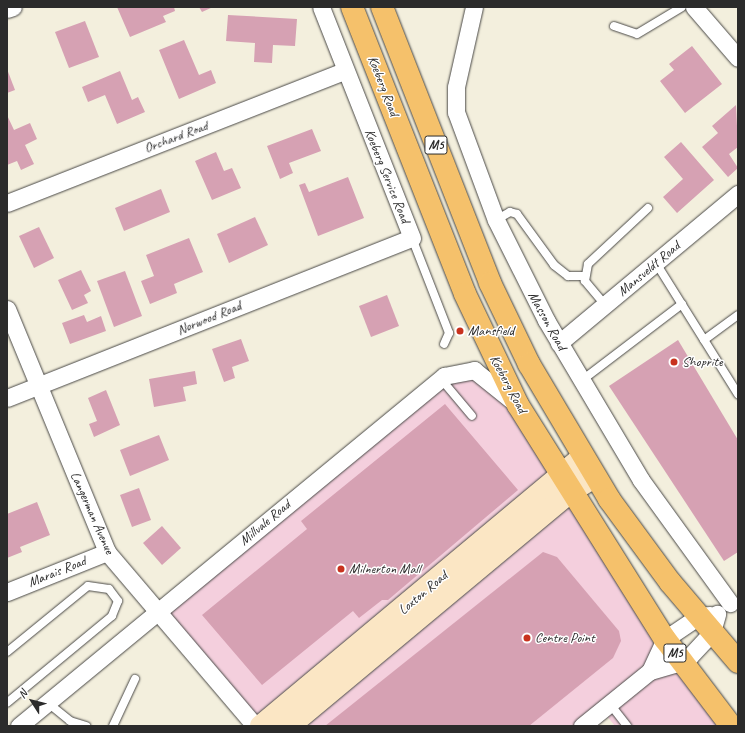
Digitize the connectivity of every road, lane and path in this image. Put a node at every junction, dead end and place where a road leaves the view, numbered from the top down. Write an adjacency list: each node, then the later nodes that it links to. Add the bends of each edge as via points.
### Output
1 (13, 7): 8 (street)
2 (321, 7): 11 (street, Koeberg Service Road)
3 (352, 7): 31 (main road, Koeberg Road / M5, via 465,294)
4 (382, 7): 33 (main road, Koeberg Road / M5, via 496,297 523,353)
5 (474, 7): 15 (street, Masson Road, via 456,87 456,112)
6 (682, 7): 9 (lane, via 637,34)
7 (694, 7): 10 (street)
8 (7, 9)
9 (614, 26)
10 (738, 58)
11 (344, 71): 13 (street, Orchard Road); 16 (street, Koeberg Service Road)
12 (738, 194): 17 (street, Mansveldt Road)
13 (7, 203)
14 (648, 208): 18 (lane, via 588,264)
15 (496, 220): 18 (lane, via 510,212 518,214 554,266 568,276); 24 (street, Masson Road)
16 (412, 238): 25 (lane, Koeberg Service Road, via 450,333); 28 (street, Norwood Road)
17 (656, 263): 19 (lane); 20 (street, Mansveldt Road)
18 (585, 276): 20 (lane)
19 (682, 304): 23 (lane); 27 (lane)
20 (606, 306): 24 (street, Mansveldt Road)
21 (7, 309): 28 (street, Langerman Avenue)
22 (738, 315): 23 (lane)
23 (704, 340): 29 (lane)
24 (559, 343): 27 (street, Masson Road)
25 (444, 344)
26 (442, 377): 31 (street, Millvale Road, via 474,370); 32 (lane); 39 (street, Millvale Road)
27 (581, 381): 40 (street, Masson Road)
28 (37, 386): 30 (street, Norwood Road); 37 (street, Langerman Avenue)
29 (738, 394)
30 (7, 398)
31 (518, 405): 34 (main road, Koeberg Road / M5)
32 (472, 416)
33 (582, 458): 34 (street, Loxton Road); 35 (main road, Koeberg Road / M5)
34 (559, 474): 36 (main road, Koeberg Road / M5); 54 (street, Loxton Road, via 489,538)
35 (594, 477): 36 (street, Loxton Road); 40 (main road, Koeberg Road / M5)
36 (570, 492): 41 (main road, Koeberg Road / M5); 55 (street, Loxton Road)
37 (106, 552): 38 (street, Marais Road); 39 (street, Langerman Avenue)
38 (7, 592)
39 (159, 612): 48 (street, Millvale Road); 53 (street, Langerman Avenue)
40 (719, 612): 41 (street); 43 (street); 44 (main road, Koeberg Road / M5)
41 (665, 639): 43 (main road, Koeberg Road / M5); 45 (street)
42 (8, 648): 47 (lane, via 88,586 109,589 118,601 112,616)
43 (682, 662): 45 (street); 58 (main road, Koeberg Road / M5)
44 (738, 662)
45 (650, 671): 49 (street)
46 (135, 679): 52 (lane)
47 (7, 703)
48 (48, 703): 50 (street, Millvale Road); 51 (lane, via 70,721)
49 (610, 704): 56 (street); 57 (lane)
50 (19, 726)
51 (86, 726)
52 (113, 726)
53 (255, 726)
54 (261, 726)
55 (289, 726)
56 (582, 726)
57 (628, 726)
58 (731, 726)

